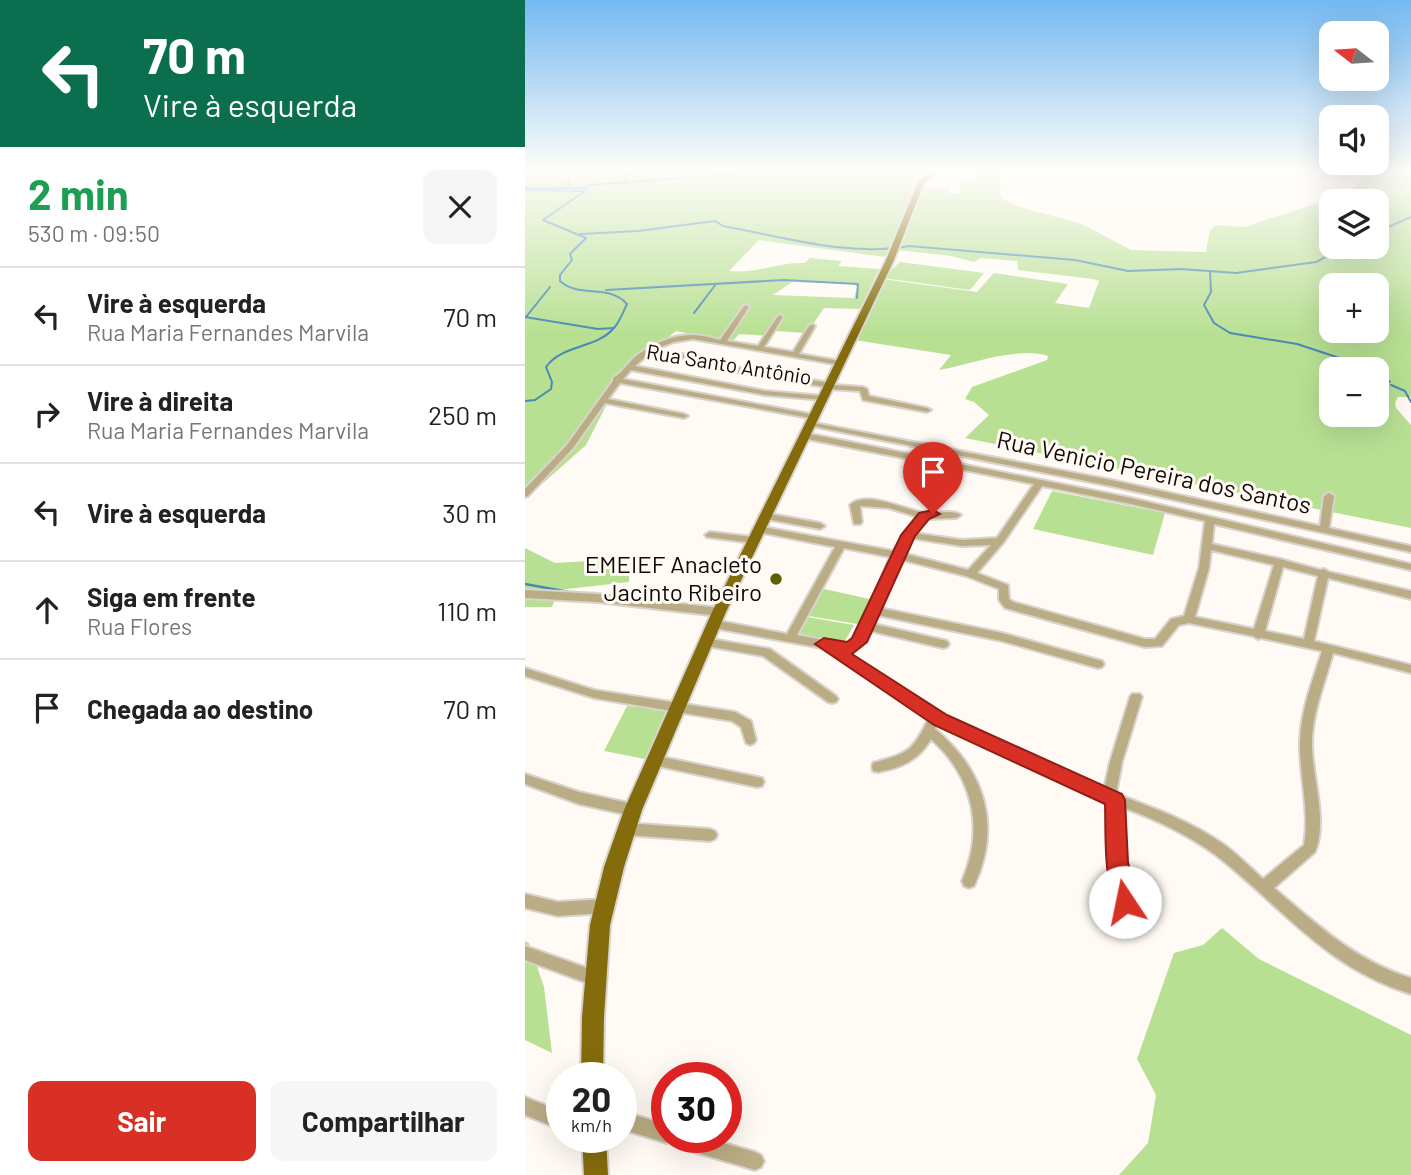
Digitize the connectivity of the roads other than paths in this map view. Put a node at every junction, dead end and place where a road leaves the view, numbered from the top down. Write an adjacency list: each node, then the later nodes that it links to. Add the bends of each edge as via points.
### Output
1 (905, 224): 9 (main road)
2 (746, 307): 5 (street)
3 (780, 317): 6 (street)
4 (812, 326): 8 (street)
5 (723, 341): 6 (street); 7 (street, via 686,337)
6 (760, 348): 8 (street)
7 (650, 350): 10 (street); 12 (street)
8 (795, 355): 9 (street)
9 (840, 363): 12 (main road)
10 (628, 367): 11 (street); 12 (street, Rua Santo Antônio, via 771,394)
11 (616, 380): 13 (street); 16 (street)
12 (828, 390): 14 (street, via 863,389 866,398); 16 (main road)
13 (603, 400): 15 (street); 20 (street, via 564,454)
14 (927, 410)
15 (684, 416)
16 (811, 426): 17 (street, Rua Venicio Pereira dos Santos); 18 (street); 27 (main road)
17 (988, 459): 18 (street); 28 (street, Rua Venicio Pereira dos Santos)
18 (980, 472): 19 (street)
19 (1038, 484): 24 (street); 32 (street)
20 (525, 494)
21 (1329, 496): 28 (street, Rua Venicio Pereira dos Santos)
22 (956, 515): 23 (street)
23 (924, 516): 25 (street, via 890,505 858,503); 30 (street)
24 (1210, 520): 34 (street); 36 (street)
25 (857, 522)
26 (820, 526): 27 (street)
27 (759, 528): 29 (street); 33 (street); 45 (main road)
28 (1324, 531): 31 (street, Rua Venicio Pereira dos Santos)
29 (710, 535)
30 (908, 535): 32 (street, via 962,543); 37 (street)
31 (1344, 535): 35 (street, Rua Venicio Pereira dos Santos); 36 (street)
32 (1000, 541): 41 (street)
33 (841, 545): 37 (street); 49 (street)
34 (1208, 546): 38 (street); 46 (street)
35 (1411, 549)
36 (1339, 550): 39 (street)
37 (897, 555): 41 (street); 44 (street)
38 (1280, 562): 40 (street); 48 (street)
39 (1411, 567)
40 (1324, 572): 43 (street); 53 (street)
41 (970, 574): 46 (street, via 1004,587 1009,605 1145,643 1158,643 1175,622)
42 (525, 594): 45 (street, via 598,598)
43 (1411, 595)
44 (874, 611): 47 (street); 55 (street, via 1002,637)
45 (717, 618): 49 (street); 50 (main road)
46 (1189, 619): 48 (street)
47 (867, 626): 51 (street, via 854,646); 52 (street)
48 (1258, 635): 53 (street)
49 (791, 637): 51 (street)
50 (705, 642): 59 (street, via 766,652); 60 (main road)
51 (824, 644): 61 (street)
52 (943, 644)
53 (1308, 645): 54 (street)
54 (1328, 649): 56 (street); 73 (street, via 1307,722 1313,823 1310,848)
55 (1098, 664)
56 (1411, 669)
57 (525, 672): 60 (street, via 594,694)
58 (1136, 697): 68 (street, via 1116,762)
59 (832, 699)
60 (675, 707): 63 (street, via 743,719); 64 (main road)
61 (935, 716): 62 (street); 68 (street)
62 (929, 731): 65 (street, via 906,759); 72 (street, via 963,766 975,801 981,848)
63 (750, 740)
64 (653, 760): 67 (street); 69 (main road)
65 (878, 767)
66 (525, 779): 69 (street)
67 (758, 782)
68 (1112, 799): 73 (street, via 1153,813 1201,838); 76 (street)
69 (633, 810): 70 (main road)
70 (626, 829): 71 (street); 75 (main road)
71 (710, 835)
72 (969, 881)
73 (1263, 888): 79 (street, via 1360,965)
74 (525, 901): 75 (street, via 558,909)
75 (604, 906): 78 (main road)
76 (1129, 922)
77 (525, 953): 78 (street)
78 (595, 978): 80 (main road)
79 (1411, 986)
80 (592, 1062)
81 (525, 1106): 82 (street)
82 (546, 1115)
83 (595, 1153): 86 (main road)
84 (728, 1153): 85 (street)
85 (755, 1161)
86 (596, 1175)

